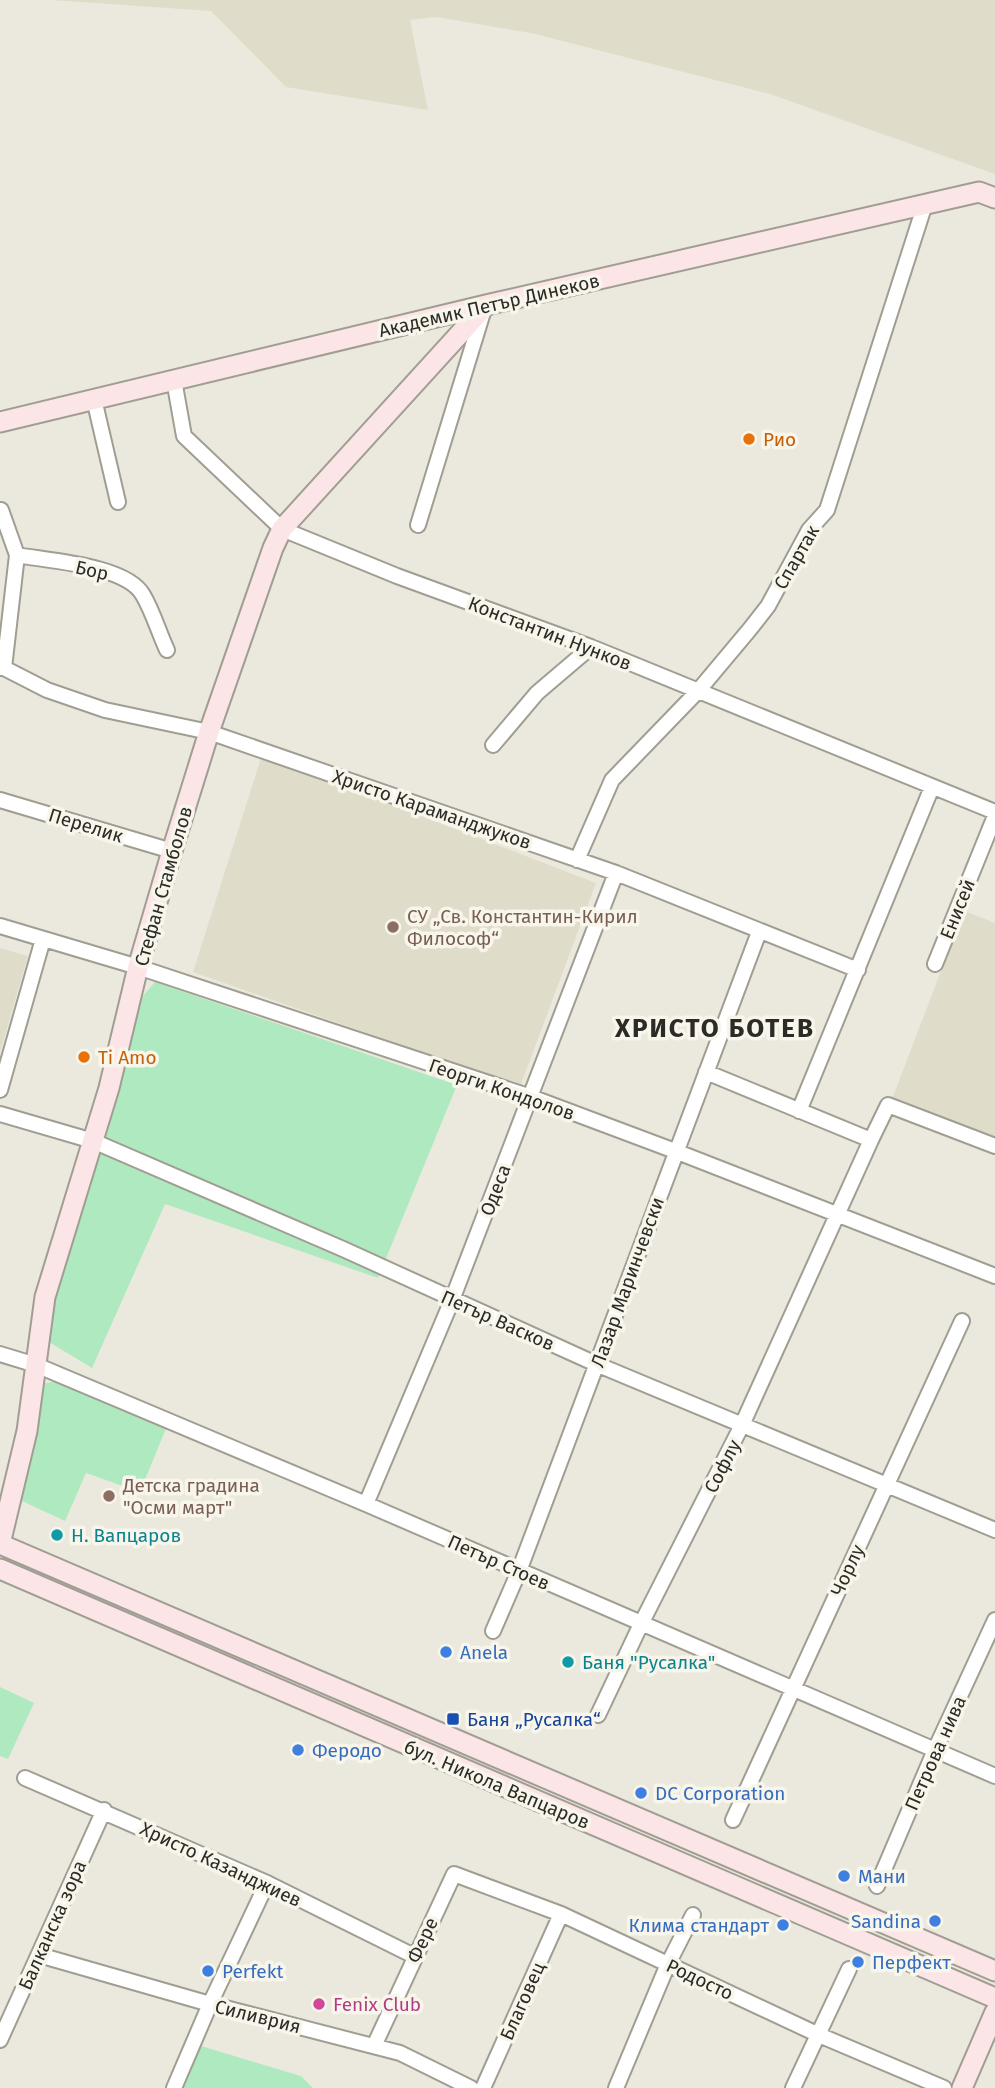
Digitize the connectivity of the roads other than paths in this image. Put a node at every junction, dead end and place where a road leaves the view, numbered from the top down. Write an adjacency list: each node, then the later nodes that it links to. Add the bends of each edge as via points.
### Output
1 (987, 195): 2 (street, Академик Петър Динеков)
2 (925, 204): 3 (street, Академик Петър Динеков); 15 (street, Спартак, via 827,510 809,530 768,606)
3 (486, 305): 4 (street, Академик Петър Динеков); 9 (street); 10 (street, Стефан Стамболов)
4 (174, 380): 5 (street, Академик Петър Динеков); 10 (street, Константин Нунков, via 184,436)
5 (94, 399): 6 (street, Академик Петър Динеков); 7 (street)
6 (0, 422)
7 (118, 502)
8 (1, 510): 11 (street)
9 (418, 525)
10 (282, 529): 12 (street, Константин Нунков); 16 (street, Стефан Стамболов)
11 (17, 555): 13 (street, Бор, via 126,579 142,593); 14 (street)
12 (591, 647): 15 (street, Константин Нунков); 17 (street, via 537,693)
13 (167, 650)
14 (2, 668): 16 (street, Христо Караманджуков, via 105,710)
15 (698, 691): 18 (street, Константин Нунков); 22 (street, Спартак, via 612,780)
16 (209, 732): 21 (street, Стефан Стамболов); 22 (street, Христо Караманджуков)
17 (492, 745)
18 (932, 787): 20 (street, Константин Нунков); 29 (street)
19 (0, 800): 21 (street, Перелик)
20 (995, 814): 27 (street, Енисей)
21 (172, 851): 28 (street, Стефан Стамболов)
22 (578, 860): 23 (street, Христо Караманджуков)
23 (616, 873): 25 (street, Христо Караманджуков); 32 (street, Одеса)
24 (0, 926): 26 (street, Георги Кондолов)
25 (759, 932): 29 (street, Христо Караманджуков); 30 (street, Лазар Маринчевски)
26 (43, 939): 28 (street, Георги Кондолов); 31 (street)
27 (934, 964)
28 (138, 967): 32 (street, Георги Кондолов); 36 (street, Стефан Стамболов)
29 (859, 970): 33 (street)
30 (706, 1072): 33 (street); 38 (street, Лазар Маринчевски)
31 (0, 1090)
32 (531, 1097): 38 (street, Георги Кондолов); 41 (street, Одеса)
33 (799, 1111): 35 (street)
34 (0, 1114): 36 (street, Петър Васков)
35 (871, 1140): 37 (street, Софлу, via 888,1105); 39 (street, Софлу)
36 (93, 1141): 41 (street, Петър Васков); 45 (street, Стефан Стамболов, via 45,1297)
37 (995, 1146)
38 (675, 1151): 39 (street, Георги Кондолов); 44 (street, Лазар Маринчевски)
39 (837, 1213): 40 (street, Георги Кондолов); 46 (street, Софлу)
40 (995, 1276)
41 (452, 1300): 44 (street, Петър Васков); 48 (street, Одеса)
42 (962, 1321): 47 (street, Чорлу)
43 (0, 1354): 45 (street, Петър Стоев)
44 (596, 1364): 46 (street, Петър Васков); 52 (street, Лазар Маринчевски)
45 (36, 1365): 48 (street, Петър Стоев); 50 (street, Стефан Стамболов, via 27,1431)
46 (743, 1425): 47 (street, Петър Васков); 54 (street, Софлу)
47 (887, 1485): 49 (street, Петър Васков); 56 (street, Чорлу)
48 (366, 1504): 52 (street, Петър Стоев)
49 (995, 1530)
50 (0, 1544): 72 (street, бул. Никола Вапцаров)
51 (0, 1569): 73 (street, бул. Никола Вапцаров)
52 (519, 1571): 54 (street, Петър Стоев); 55 (street, Лазар Маринчевски)
53 (995, 1620): 58 (street, Петрова нива)
54 (641, 1624): 56 (street, Петър Стоев); 57 (street, Софлу)
55 (492, 1631)
56 (792, 1689): 58 (street, Петър Стоев); 62 (street, Чорлу)
57 (598, 1715)
58 (935, 1750): 59 (street, Петър Стоев); 65 (street, Петрова нива)
59 (995, 1776)
60 (25, 1778): 61 (street, Христо Казанджиев)
61 (104, 1810): 64 (street, Христо Казанджиев); 68 (street, Балканска зора)
62 (733, 1820)
63 (454, 1874): 66 (street, Родосто); 69 (street, Фере)
64 (267, 1883): 69 (street, Христо Казанджиев); 74 (street)
65 (877, 1886)
66 (561, 1914): 70 (street, Родосто); 82 (street, Благовец)
67 (693, 1915): 70 (street)
68 (39, 1955): 74 (street, Силиврия); 77 (street, Балканска зора)
69 (414, 1956): 78 (street, Фере)
70 (668, 1964): 76 (street, Родосто); 83 (street)
71 (849, 1969): 76 (street)
72 (995, 1971)
73 (995, 1998)
74 (210, 2004): 78 (street, Силиврия); 80 (street)
75 (995, 2012): 86 (street)
76 (819, 2035): 84 (street); 85 (street, Родосто)
77 (0, 2040)
78 (374, 2046): 79 (street, Силиврия, via 400,2053)
79 (448, 2083): 81 (street, Силиврия)
80 (174, 2088)
81 (471, 2088)
82 (483, 2088)
83 (616, 2088)
84 (793, 2088)
85 (944, 2088)
86 (962, 2088)

